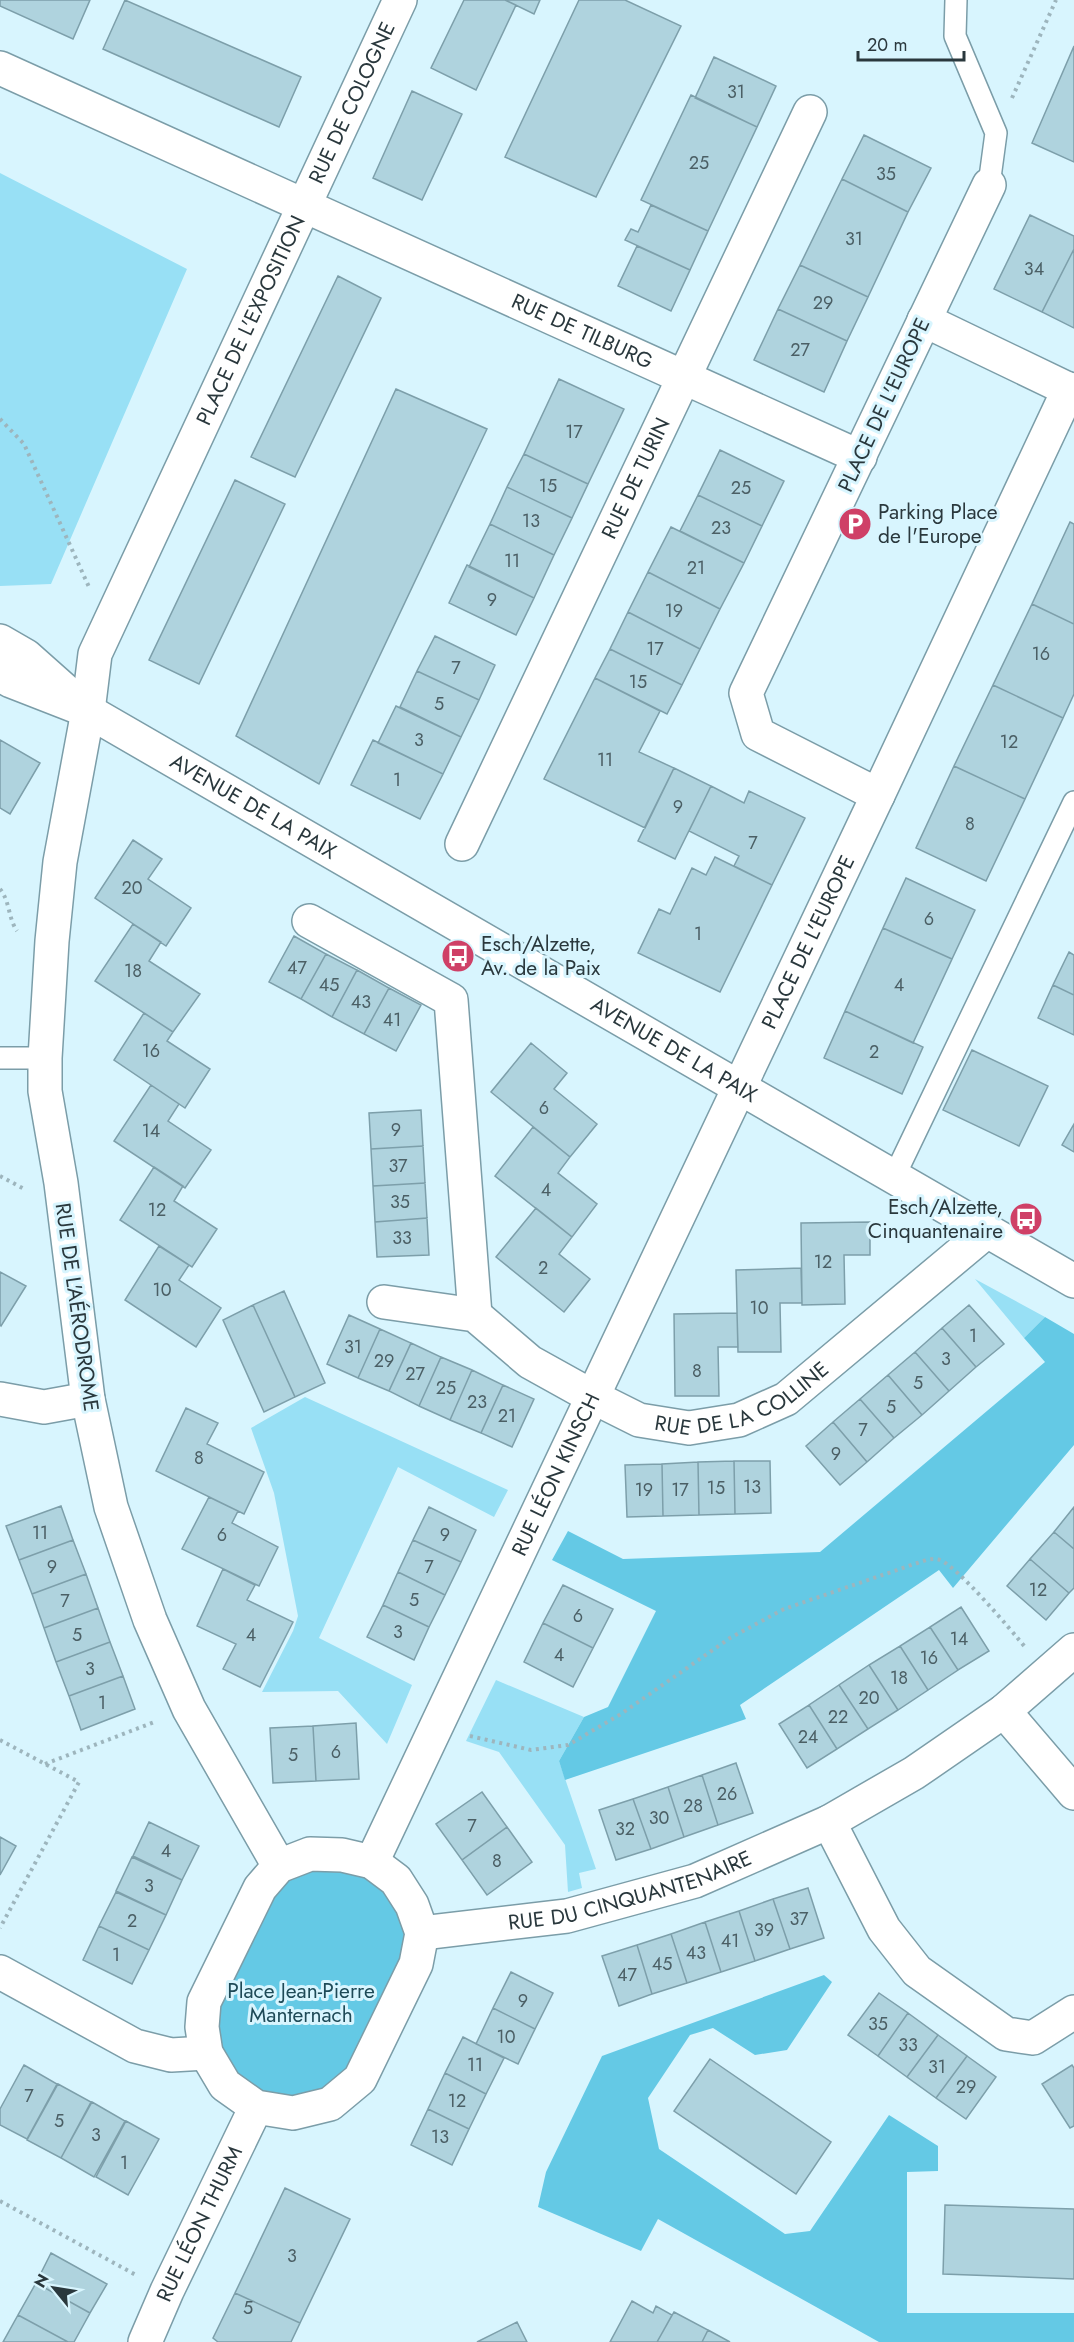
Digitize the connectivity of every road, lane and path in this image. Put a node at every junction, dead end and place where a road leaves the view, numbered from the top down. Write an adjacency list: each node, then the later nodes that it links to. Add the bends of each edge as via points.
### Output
1 (400, 0): 8 (street, RUE DE COLOGNE)
2 (956, 0): 6 (lane, via 955,36)
3 (1056, 0): 6 (path)
4 (0, 68): 8 (street, PLACE DE L'EXPOSITION)
5 (810, 112): 10 (street, RUE DE TURIN)
6 (996, 134): 7 (lane)
7 (989, 185): 9 (street, PLACE DE L'EUROPE)
8 (304, 205): 10 (street, RUE DE TILBURG); 14 (street, PLACE DE L'EXPOSITION)
9 (924, 320): 11 (street); 13 (street, PLACE DE L'EUROPE)
10 (684, 377): 13 (street, RUE DE TILBURG); 20 (street, RUE DE TURIN)
11 (1071, 390): 18 (street, PLACE DE L'EUROPE)
12 (0, 419): 14 (path, via 24,444)
13 (860, 457): 18 (street, PLACE DE L'EUROPE, via 746,693 758,734)
14 (108, 625): 17 (street, PLACE DE L'EXPOSITION, via 95,654)
15 (0, 641): 17 (street, AVENUE DE LA PAIX, via 26,656)
16 (0, 675): 17 (street, AVENUE DE LA PAIX)
17 (88, 711): 23 (street, RUE DE L'AÉRODROME, via 60,862); 24 (street, AVENUE DE LA PAIX)
18 (878, 795): 24 (street, PLACE DE L'EUROPE)
19 (1074, 802): 25 (lane)
20 (462, 844)
21 (309, 921): 29 (street, via 451,1000)
22 (0, 1058): 23 (lane)
23 (45, 1058): 32 (street, RUE DE L'AÉRODROME, via 45,1091 61,1183)
24 (740, 1088): 25 (street, AVENUE DE LA PAIX); 30 (street, RUE LÉON KINSCH)
25 (894, 1177): 26 (street, AVENUE DE LA PAIX)
26 (987, 1231): 27 (street, AVENUE DE LA PAIX); 30 (street, RUE DE LA COLLINE, via 786,1399 739,1420 689,1428 639,1420)
27 (1074, 1281)
28 (384, 1302): 29 (street)
29 (475, 1314): 30 (street, RUE DE LA COLLINE, via 530,1362)
30 (593, 1397): 37 (street, RUE LÉON KINSCH)
31 (0, 1399): 32 (street, via 44,1407)
32 (88, 1399): 35 (street, RUE DE L'AÉRODROME, via 111,1507 150,1620)
33 (1074, 1650): 34 (street, RUE DU CINQUANTENAIRE)
34 (1047, 1673): 36 (street, RUE DU CINQUANTENAIRE); 37 (path, via 951,1567 939,1559 926,1560 784,1609 730,1638 621,1714 568,1745 531,1750 478,1739)
35 (189, 1709): 39 (path); 43 (street, RUE DE L'AÉRODROME)
36 (1004, 1711): 40 (street); 41 (street, RUE DU CINQUANTENAIRE, via 914,1773)
37 (438, 1724): 42 (street, RUE LÉON KINSCH)
38 (0, 1740): 39 (path)
39 (45, 1764): 44 (path, via 79,1782)
40 (1074, 1793)
41 (830, 1822): 45 (street, RUE DU CINQUANTENAIRE, via 695,1881 567,1916); 47 (street, via 884,1929 916,1971 1006,2034 1033,2038)
42 (372, 1862): 43 (street, via 342,1855 310,1854); 45 (street, via 396,1880 412,1905)
43 (279, 1866): 48 (street, via 261,1888 204,2002)
44 (0, 1928)
45 (422, 1934): 49 (street, via 416,1964 360,2079 330,2104 293,2113)
46 (0, 1972): 48 (street, via 135,2046 171,2055)
47 (1074, 2012)
48 (206, 2053): 49 (street, via 225,2085)
49 (256, 2107): 51 (street, RUE LÉON THURM)
50 (0, 2201): 51 (path)
51 (166, 2291): 52 (street, RUE LÉON THURM)
52 (145, 2342)

